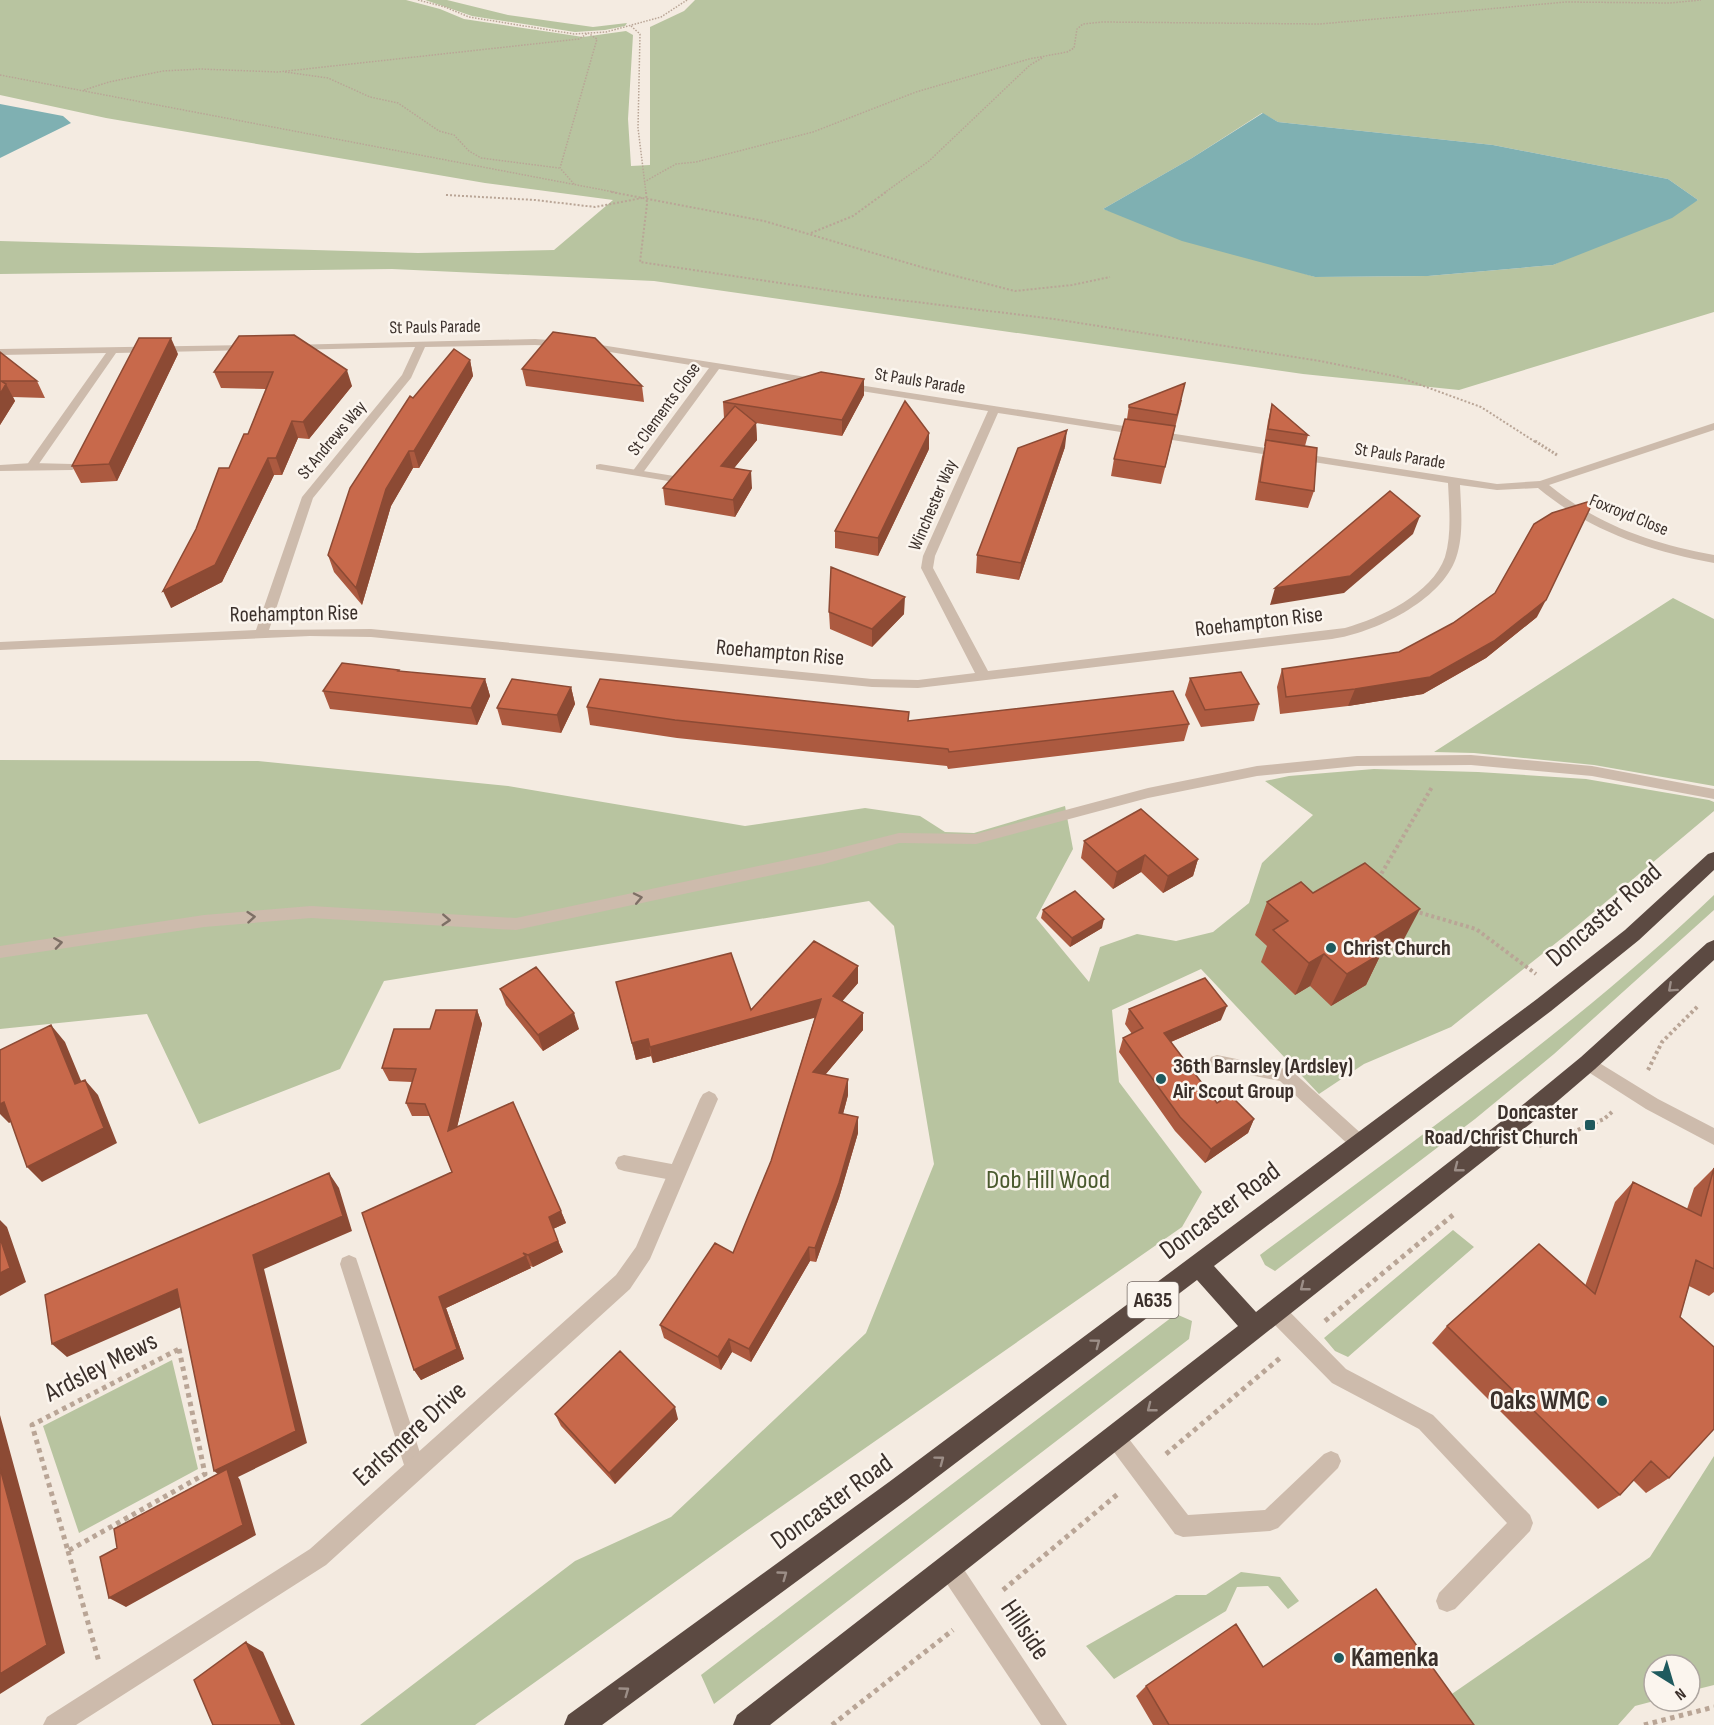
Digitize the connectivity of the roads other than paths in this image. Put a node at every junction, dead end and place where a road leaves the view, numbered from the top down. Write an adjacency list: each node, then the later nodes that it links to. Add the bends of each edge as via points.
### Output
1 (422, 344): 2 (street, St Pauls Parade); 6 (street, St Pauls Parade, via 564,344); 18 (street, St Andrews Way, via 407,376 308,497)
2 (280, 347)
3 (256, 348): 4 (street)
4 (113, 350): 5 (street); 9 (street)
5 (0, 352)
6 (716, 366): 7 (street, St Pauls Parade); 13 (street, St Clements Close)
7 (994, 409): 15 (street, St Pauls Parade); 20 (street, Winchester Way, via 927,568)
8 (1714, 426): 16 (street, St Pauls Parade)
9 (32, 466): 10 (street); 12 (street)
10 (72, 467)
11 (600, 467): 13 (street)
12 (0, 468)
13 (638, 472): 14 (street)
14 (674, 479)
15 (1454, 482): 16 (street, St Pauls Parade, via 1497,487); 20 (street, Roehampton Rise, via 1455,537 1449,561 1437,580 1420,596 1356,630)
16 (1540, 484): 17 (street, Foxroyd Close, via 1578,514 1604,526 1680,554)
17 (1714, 559)
18 (261, 635): 19 (street, Roehampton Rise); 20 (street, Roehampton Rise, via 371,633 872,682 918,684)
19 (0, 646)
20 (984, 677)
21 (1714, 794): 24 (street, one-way to 21, via 204,921 311,912 516,924 824,858 899,838 976,838 1148,793 1257,771 1357,761 1471,760 1592,771)
22 (1714, 859): 29 (highway, Doncaster Road / A635, via 1632,935)
23 (1714, 948): 26 (highway, one-way to 26)
24 (0, 952)
25 (1217, 1062): 29 (street, via 1285,1075)
26 (1588, 1063): 28 (street, via 1660,1109); 34 (highway, one-way to 34)
27 (709, 1099): 31 (street, Earlsmere Drive)
28 (1714, 1137)
29 (1359, 1143): 33 (highway, Doncaster Road / A635)
30 (624, 1163): 31 (street)
31 (677, 1173): 38 (street, Earlsmere Drive, via 643,1253 623,1282)
32 (349, 1264): 38 (street)
33 (1199, 1266): 35 (highway); 42 (highway, Doncaster Road / A635, one-way to 33)
34 (1274, 1310): 35 (highway); 40 (street, via 1339,1377 1426,1422 1521,1523)
35 (1254, 1326): 36 (highway, one-way to 36)
36 (1115, 1437): 37 (street, via 1183,1526 1270,1520); 39 (highway)
37 (1331, 1461)
38 (415, 1468): 41 (street, Earlsmere Drive, via 318,1557)
39 (949, 1567): 43 (highway); 44 (street, Hillside)
40 (1447, 1601)
41 (55, 1725)
42 (578, 1725)
43 (747, 1725)
44 (1055, 1725)

